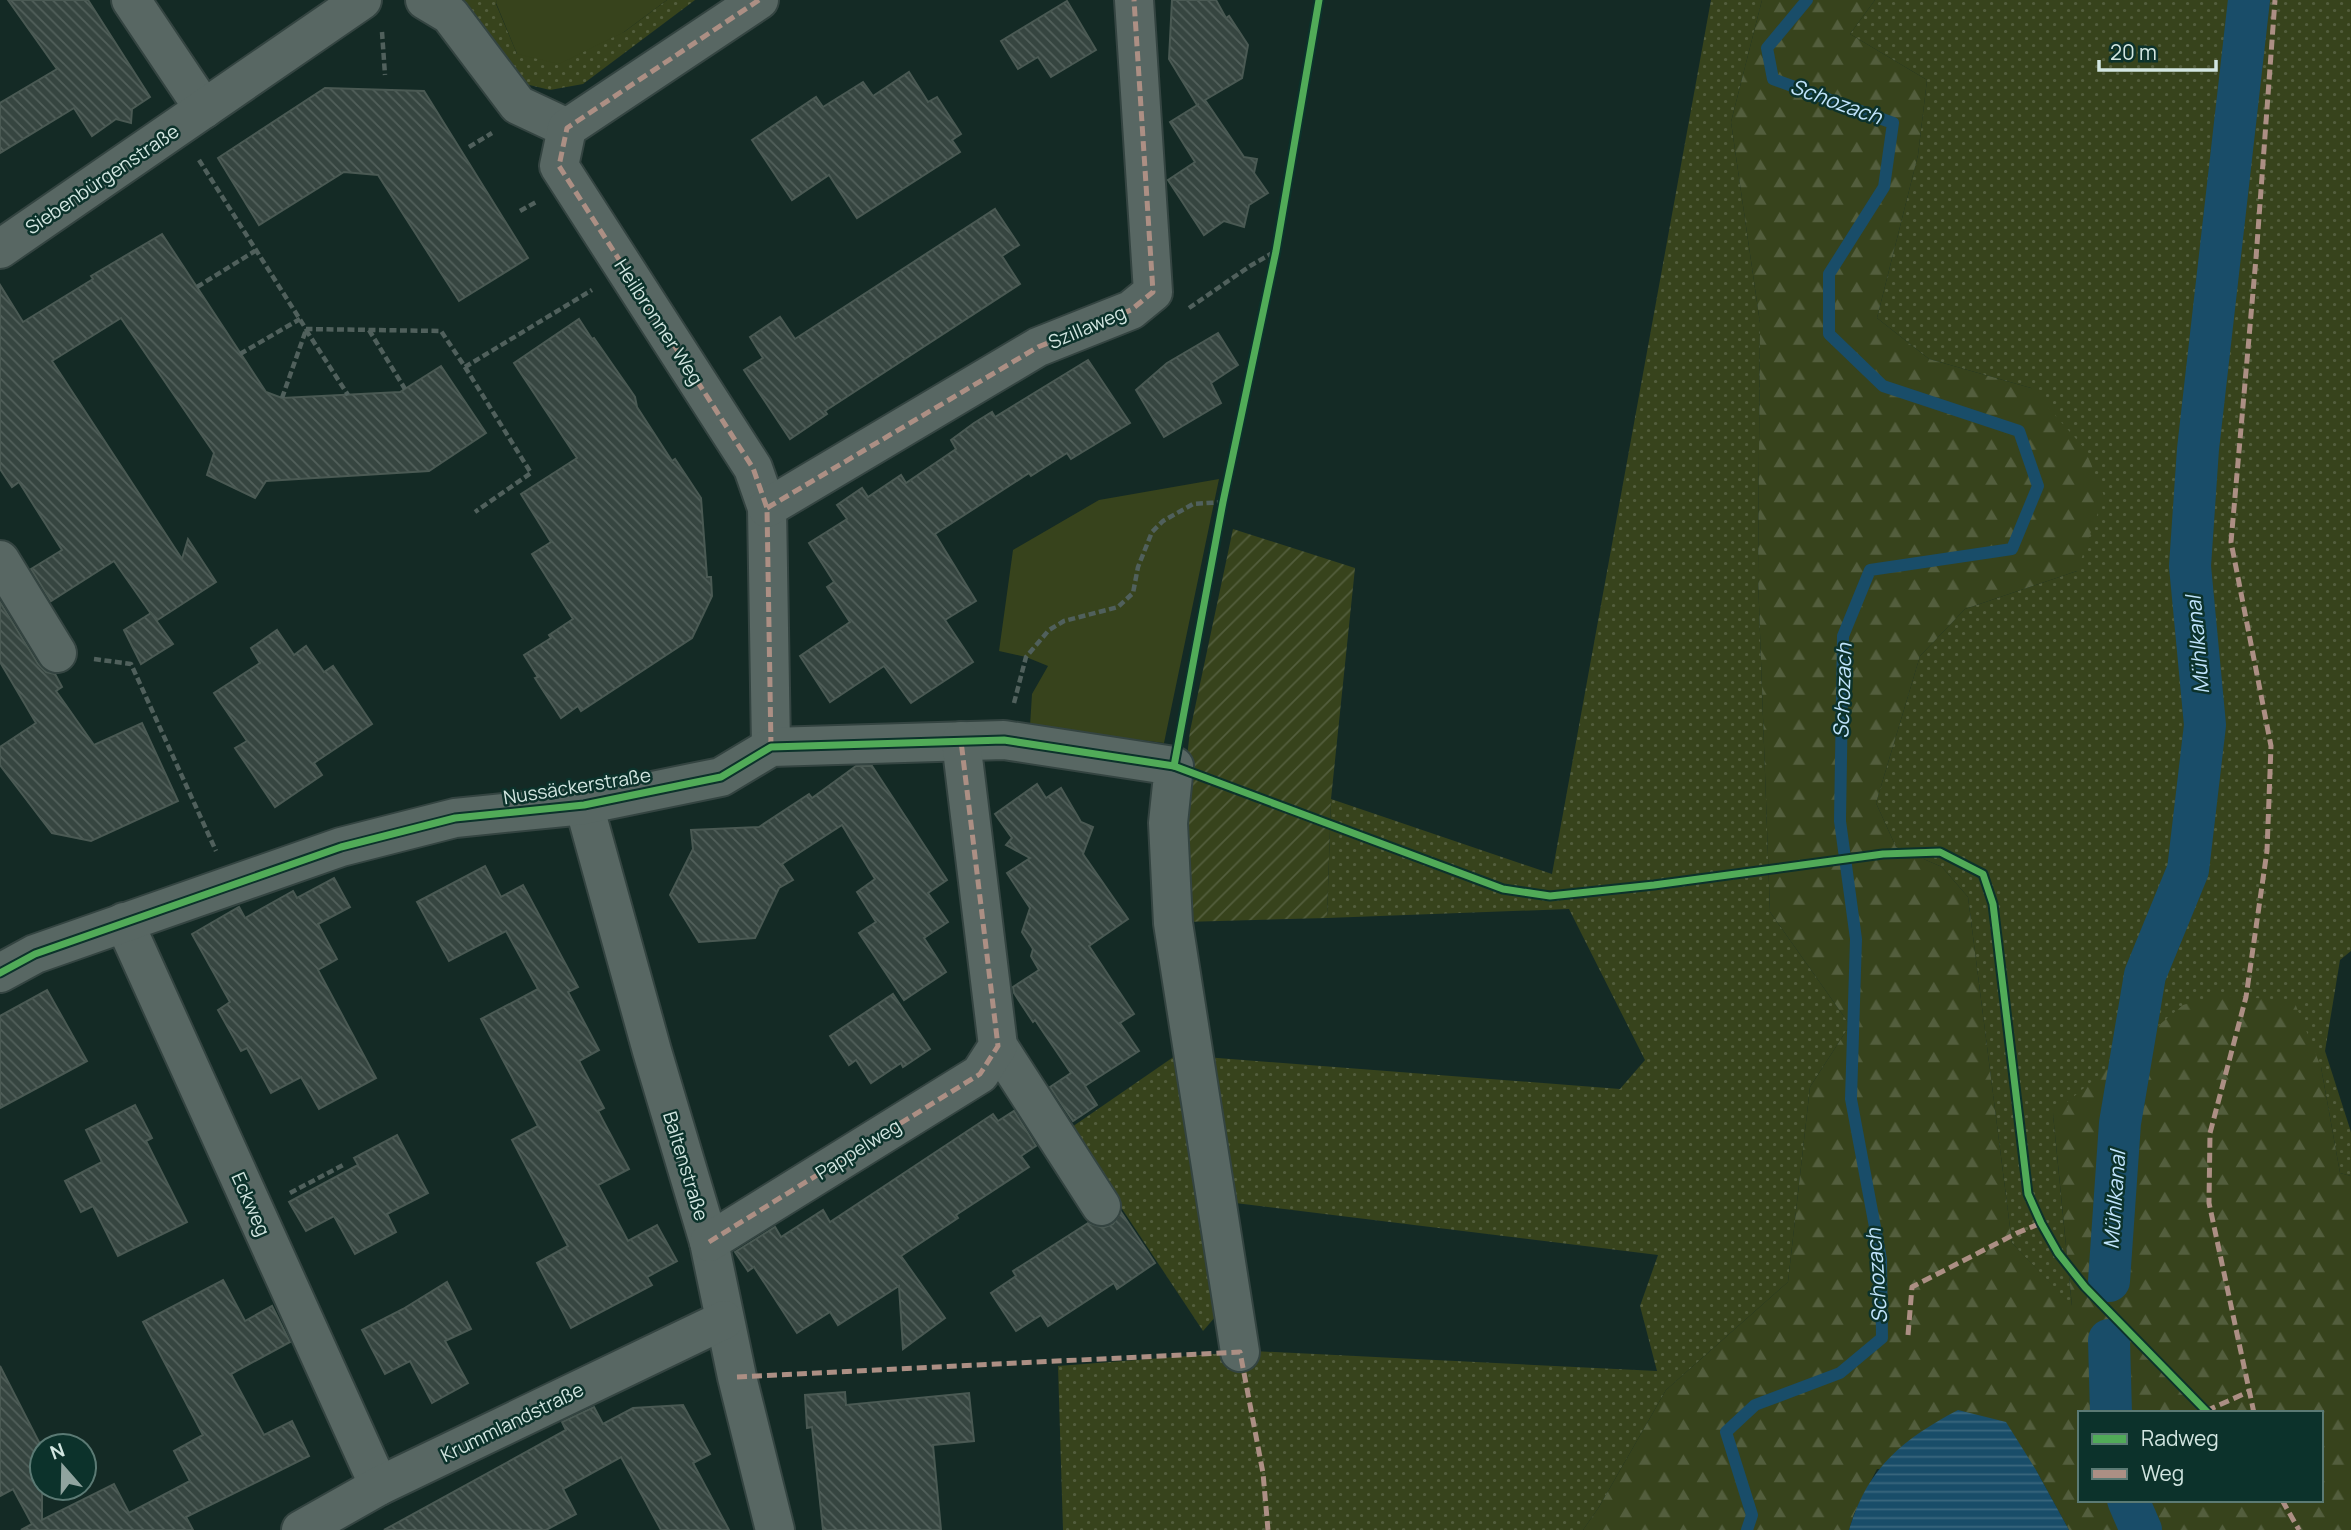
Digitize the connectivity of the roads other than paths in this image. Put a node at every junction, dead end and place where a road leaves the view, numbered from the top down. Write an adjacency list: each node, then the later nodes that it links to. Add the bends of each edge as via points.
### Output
1 (131, 0): 6 (street)
2 (362, 0): 6 (street, Siebenbürgenstraße)
3 (425, 0): 7 (street, via 450,15 518,105)
4 (759, 0): 7 (street)
5 (1134, 0): 9 (street, Szillaweg, via 1153,292 1131,310 1038,347)
6 (191, 118): 8 (street, Siebenbürgenstraße)
7 (567, 128): 9 (street, Heilbronner Weg, via 559,166 753,468)
8 (0, 249)
9 (767, 508): 13 (street, Heilbronner Weg)
10 (0, 560): 11 (street)
11 (57, 653)
12 (961, 741): 13 (street, Nussäckerstraße); 17 (street); 21 (street, Nussäckerstraße, via 1004,740 1174,766 1168,823 1172,923)
13 (771, 747): 14 (street, Nussäckerstraße, via 722,777)
14 (584, 804): 15 (street, Nussäckerstraße, via 455,818 341,847); 19 (street, Baltenstraße)
15 (124, 922): 16 (street, Nussäckerstraße, via 35,954); 22 (street, Eckweg)
16 (0, 973)
17 (998, 1046): 18 (street); 19 (street, Pappelweg, via 980,1074)
18 (1101, 1206)
19 (709, 1242): 20 (street, Baltenstraße)
20 (724, 1320): 22 (street, Krummlandstraße); 24 (street, Baltenstraße)
21 (1240, 1352)
22 (379, 1486): 23 (street, Krummlandstraße)
23 (302, 1530)
24 (775, 1530)

